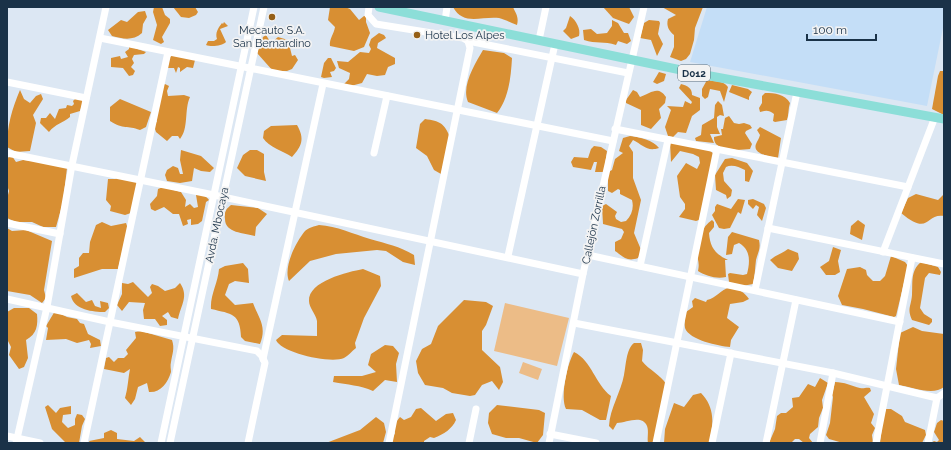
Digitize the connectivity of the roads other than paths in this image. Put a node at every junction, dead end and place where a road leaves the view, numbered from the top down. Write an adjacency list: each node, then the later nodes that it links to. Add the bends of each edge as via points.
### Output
1 (106, 7): 10 (street)
2 (254, 7): 17 (street)
3 (264, 7): 18 (street, Avda. Mbocaya)
4 (369, 7): 12 (street, via 368,15 376,24 463,38)
5 (447, 7): 9 (street)
6 (546, 7): 11 (street)
7 (644, 7): 16 (street, Callejón Zorrilla)
8 (385, 8): 9 (main road, D012)
9 (445, 21): 11 (main road, D012)
10 (100, 38): 14 (street); 24 (street)
11 (539, 40): 13 (main road, D012)
12 (468, 41): 15 (street); 25 (street, via 470,48)
13 (555, 44): 15 (street); 16 (main road, D012)
14 (168, 52): 17 (street); 36 (street)
15 (553, 58): 19 (street); 27 (street)
16 (632, 59): 19 (street, Callejón Zorrilla); 22 (main road, D012)
17 (242, 67): 18 (street); 38 (street)
18 (250, 69): 21 (street); 39 (street, Avda. Mbocaya)
19 (628, 73): 28 (street, Callejón Zorrilla)
20 (7, 82): 24 (street)
21 (323, 84): 23 (street); 40 (street)
22 (797, 92): 26 (main road, D012); 34 (street)
23 (387, 96): 25 (street); 33 (street)
24 (86, 98): 35 (street)
25 (457, 110): 27 (street); 44 (street)
26 (940, 118): 37 (street)
27 (537, 127): 30 (street); 47 (street)
28 (615, 129): 29 (street); 30 (street, Callejón Zorrilla)
29 (668, 140): 31 (street); 50 (street)
30 (613, 142): 46 (street, Callejón Zorrilla)
31 (717, 149): 34 (street); 52 (street)
32 (7, 153): 35 (street)
33 (374, 153)
34 (782, 162): 37 (street); 42 (street)
35 (72, 166): 36 (street); 43 (street)
36 (140, 180): 38 (street); 57 (street)
37 (908, 187): 45 (street)
38 (214, 194): 39 (street); 60 (street)
39 (223, 197): 40 (street); 61 (street, Avda. Mbocaya)
40 (294, 212): 44 (street); 64 (street)
41 (7, 223): 43 (street)
42 (768, 228): 45 (street); 53 (street)
43 (60, 234): 56 (street)
44 (431, 242): 47 (street); 79 (street)
45 (883, 252): 48 (street)
46 (588, 255): 50 (street); 51 (street, Callejón Zorrilla)
47 (508, 256): 51 (street)
48 (912, 258): 49 (street); 58 (street)
49 (944, 264)
50 (640, 266): 52 (street)
51 (584, 274): 59 (street, Callejón Zorrilla)
52 (691, 276): 53 (street); 62 (street)
53 (755, 290): 55 (street)
54 (7, 299): 56 (street)
55 (796, 300): 58 (street); 65 (street)
56 (48, 307): 57 (street); 73 (street)
57 (110, 322): 60 (street); 75 (street)
58 (900, 322): 67 (street)
59 (574, 323): 62 (street); 71 (street, Callejón Zorrilla)
60 (184, 336): 61 (street); 76 (street)
61 (193, 339): 64 (street, via 257,352); 77 (street, Avda. Mbocaya)
62 (677, 342): 63 (street); 83 (street)
63 (731, 352): 65 (street); 84 (street)
64 (263, 359): 78 (street, via 265,363)
65 (782, 364): 66 (street); 85 (street)
66 (833, 373): 67 (street); 86 (street)
67 (887, 385): 69 (street); 87 (street)
68 (944, 393): 69 (street)
69 (937, 398): 88 (street)
70 (476, 409): 80 (street)
71 (550, 434): 81 (street, Callejón Zorrilla); 82 (street)
72 (7, 436): 73 (street)
73 (17, 440): 74 (street)
74 (40, 443)
75 (84, 443)
76 (161, 443)
77 (170, 443)
78 (248, 443)
79 (389, 443)
80 (469, 443)
81 (549, 443)
82 (596, 443)
83 (656, 443)
84 (712, 443)
85 (766, 443)
86 (820, 443)
87 (876, 443)
88 (928, 443)

